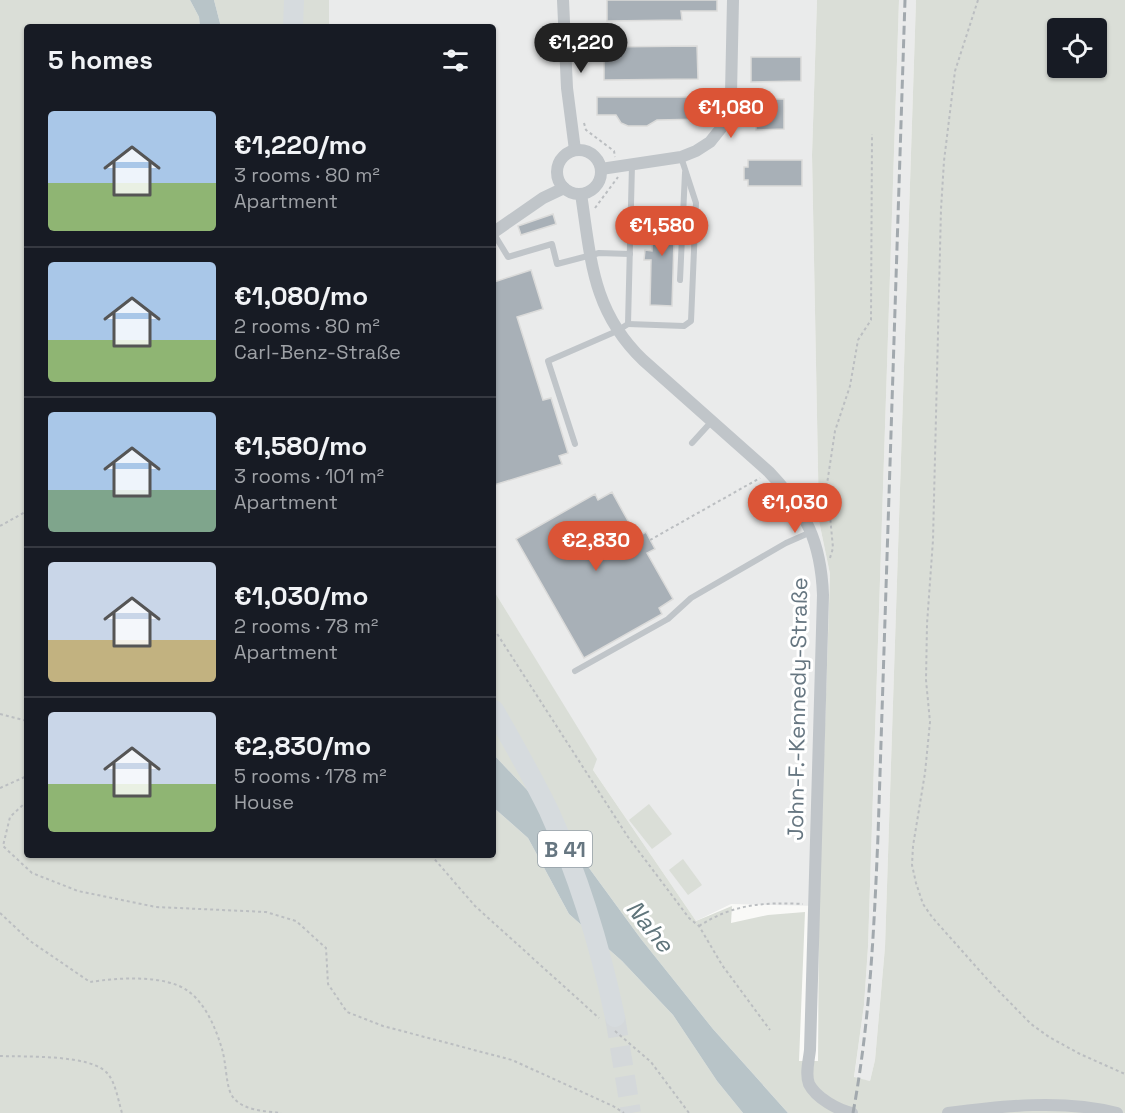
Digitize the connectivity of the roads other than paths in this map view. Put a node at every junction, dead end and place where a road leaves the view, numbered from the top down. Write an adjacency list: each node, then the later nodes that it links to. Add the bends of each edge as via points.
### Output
1 (294, 0): 4 (main road)
2 (563, 0): 5 (street, via 566,79)
3 (733, 0): 6 (street, via 728,110 722,127 710,142)
4 (293, 24)
5 (575, 150): 8 (street, via 592,154); 9 (street, via 566,154 557,170)
6 (683, 163): 7 (street); 15 (lane); 16 (lane, via 696,203 691,321 684,326)
7 (632, 165): 8 (street); 13 (lane)
8 (601, 169): 10 (street, via 596,185)
9 (564, 188): 10 (street); 11 (street)
10 (581, 194): 14 (street, John-F.-Kennedy-Straße)
11 (496, 232)
12 (496, 236): 14 (lane, via 508,257 552,244 558,264)
13 (630, 254): 14 (lane); 16 (lane)
14 (590, 255): 16 (street, John-F.-Kennedy-Straße, via 601,298)
15 (680, 280)
16 (622, 327): 17 (street, John-F.-Kennedy-Straße, via 627,344); 19 (lane, via 548,361)
17 (712, 421): 18 (lane); 20 (street, John-F.-Kennedy-Straße, via 797,503)
18 (692, 443)
19 (575, 444)
20 (811, 532): 21 (lane, via 691,598 668,619); 24 (street, John-F.-Kennedy-Straße, via 821,564 824,595 807,1071 809,1084 830,1104)
21 (575, 671)
22 (496, 714): 23 (main road, B 41, via 561,840 589,912 605,970)
23 (612, 1024)
24 (850, 1112)
25 (948, 1113): 26 (street, via 1053,1105)
26 (1117, 1113)

